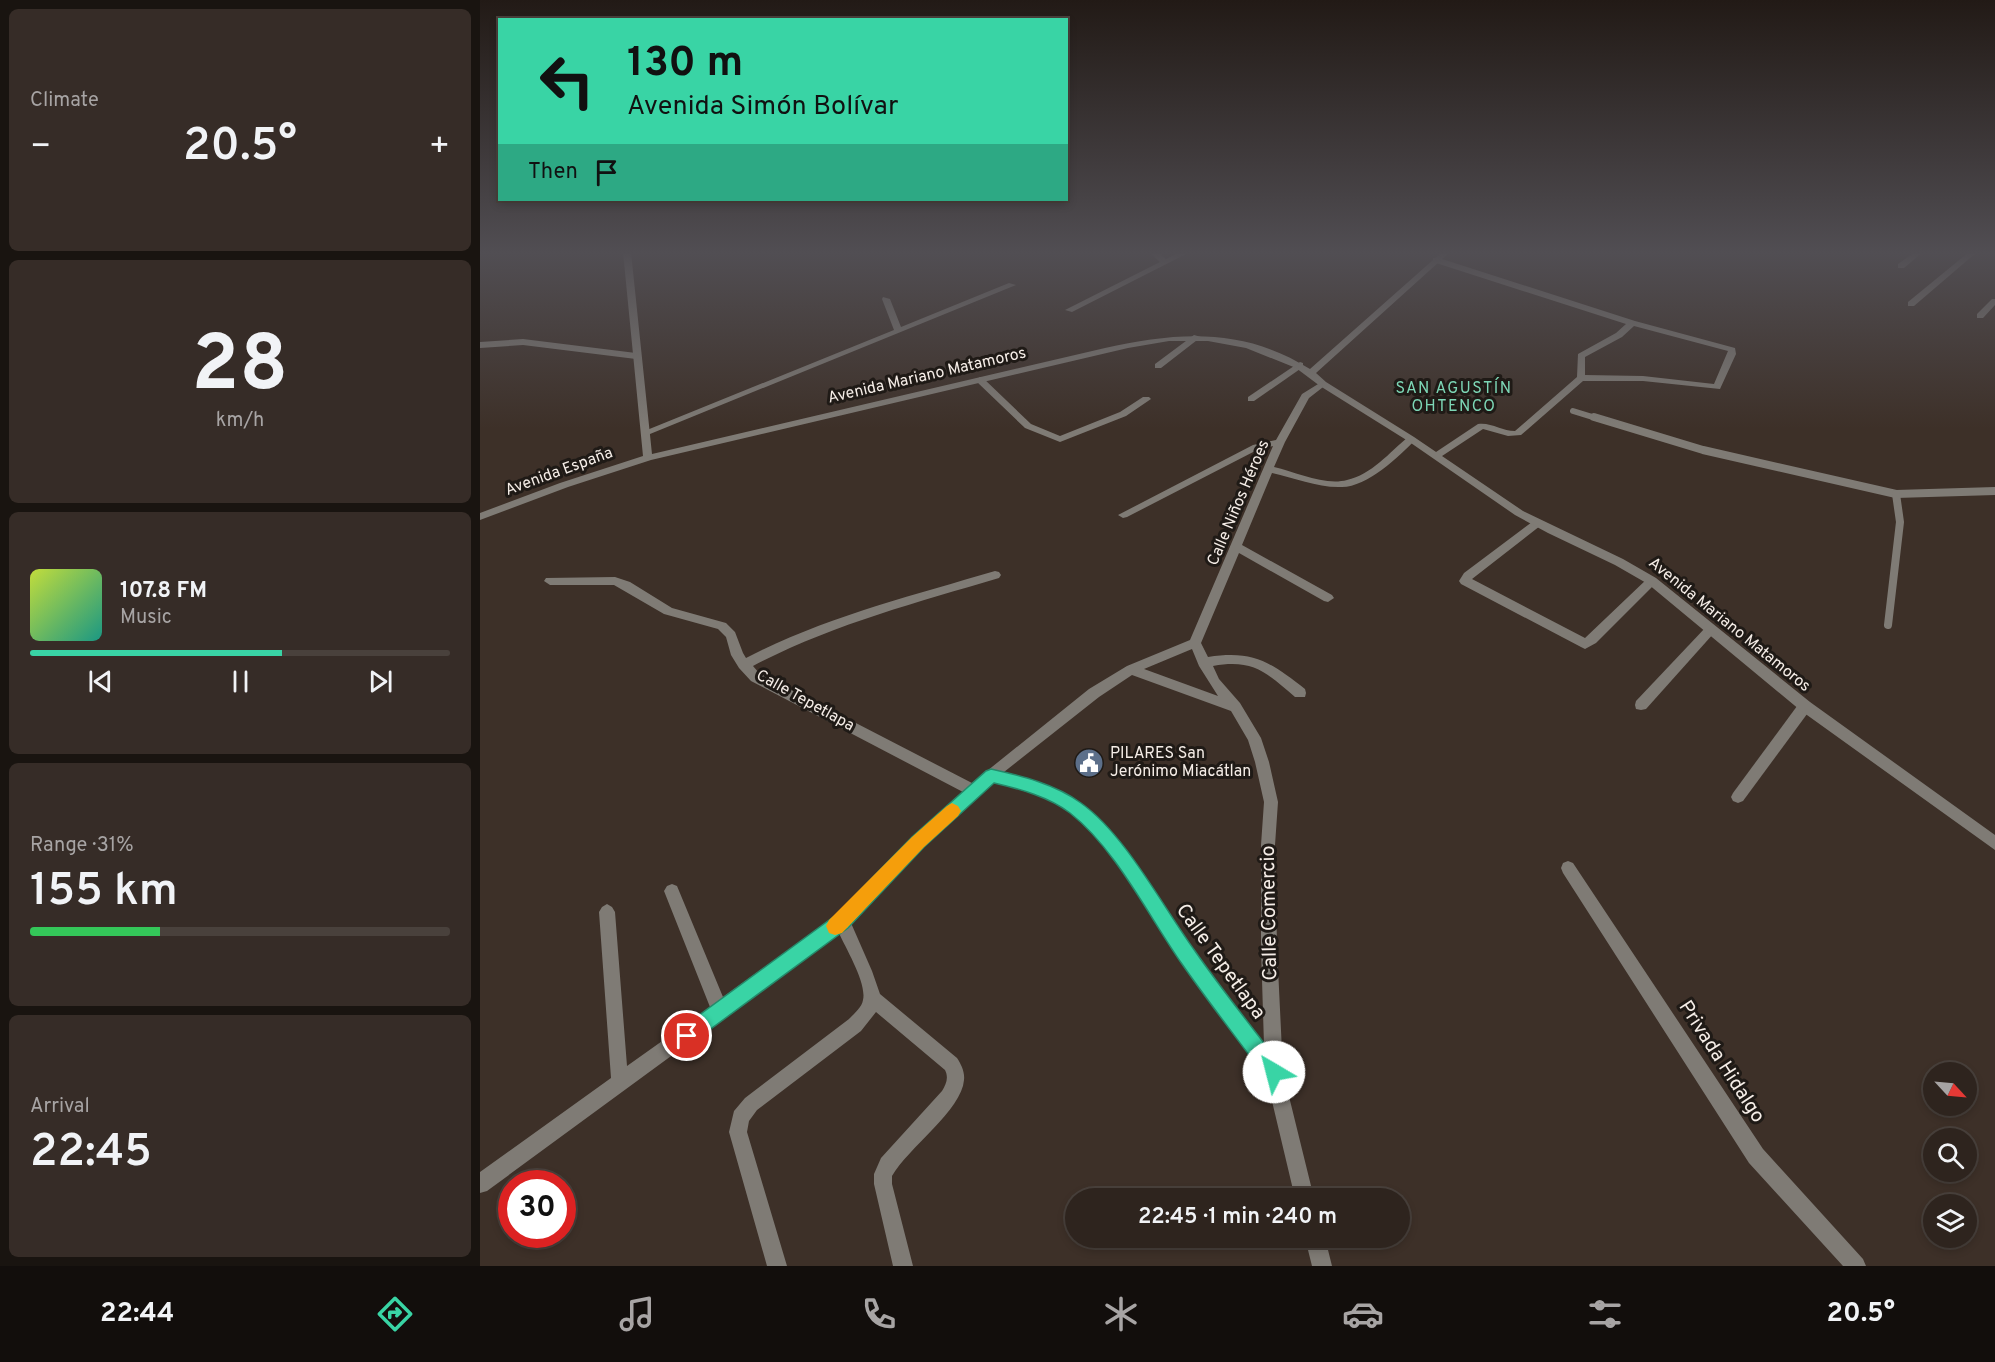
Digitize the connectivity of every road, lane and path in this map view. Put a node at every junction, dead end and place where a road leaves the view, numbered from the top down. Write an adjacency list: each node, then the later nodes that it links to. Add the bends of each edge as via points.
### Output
1 (632, 311): 12 (street)
2 (891, 311): 9 (street)
3 (944, 311): 9 (street)
4 (1379, 311): 15 (street)
5 (1595, 311): 8 (street)
6 (1985, 311): 7 (street)
7 (1980, 316)
8 (1632, 323): 16 (street, via 1619,335 1581,356); 16 (street, via 1732,350 1717,387 1609,376)
9 (898, 329): 22 (street)
10 (1197, 336): 13 (street, Avenida Mariano Matamoros, via 1239,343); 14 (street); 17 (street, Avenida Mariano Matamoros, via 1146,341)
11 (480, 345): 12 (street, via 523,342)
12 (636, 356): 22 (street)
13 (1300, 365): 15 (street, Avenida Mariano Matamoros); 20 (street)
14 (1158, 366)
15 (1312, 372): 18 (street, Avenida Mariano Matamoros)
16 (1581, 378): 25 (street, via 1518,433 1481,426)
17 (980, 380): 19 (street, via 1028,426 1060,439 1123,414); 26 (street, Avenida Mariano Matamoros)
18 (1323, 384): 23 (street, Avenida Mariano Matamoros); 24 (street, Calle Niños Héroes, via 1305,396)
19 (1146, 399)
20 (1251, 399)
21 (1573, 411): 29 (lane, via 1703,450)
22 (647, 432): 26 (street)
23 (1411, 439): 25 (street, Avenida Mariano Matamoros); 27 (street, via 1352,482 1332,483)
24 (1280, 442): 27 (street, Calle Niños Héroes); 30 (street, via 1256,447)
25 (1436, 456): 32 (street, Avenida Mariano Matamoros)
26 (648, 458): 31 (street, Avenida España)
27 (1269, 469): 33 (street, Calle Niños Héroes)
28 (1995, 491): 29 (lane)
29 (1896, 494): 38 (lane, via 1900,522)
30 (1123, 515)
31 (480, 517)
32 (1536, 523): 36 (street, Avenida Mariano Matamoros); 36 (street, via 1465,580 1584,644 1589,644)
33 (1237, 546): 37 (street); 40 (street, Calle Niños Héroes)
34 (995, 575): 42 (street, via 815,630)
35 (550, 581): 42 (street, Calle Tepetlapa, via 615,581 668,610 722,626 731,635)
36 (1652, 581): 39 (street, Avenida Mariano Matamoros)
37 (1328, 598)
38 (1888, 625)
39 (1710, 630): 45 (street); 46 (street, Avenida Mariano Matamoros)
40 (1195, 643): 41 (street, Calle Comercio); 43 (street)
41 (1203, 663): 44 (street, via 1252,659); 47 (street, Calle Comercio)
42 (743, 665): 49 (street, Calle Tepetlapa, via 755,677)
43 (1131, 669): 47 (street); 48 (street, via 1094,693)
44 (1300, 693)
45 (1641, 705)
46 (1805, 706): 50 (street); 51 (street, Avenida Mariano Matamoros)
47 (1235, 707): 58 (street, Calle Comercio, via 1254,738 1271,802 1269,947)
48 (991, 775): 49 (street); 58 (street, Calle Tepetlapa, via 1030,785 1075,807 1097,828)
49 (974, 791): 55 (street)
50 (1738, 797)
51 (1995, 843)
52 (1568, 868): 66 (street, Privada Hidalgo, via 1756,1156)
53 (672, 891): 57 (street)
54 (607, 912): 59 (street)
55 (842, 921): 56 (street); 57 (street)
56 (872, 998): 63 (street, via 868,1012 855,1025 740,1117 738,1131); 64 (street, via 956,1072 955,1086 948,1097 883,1174)
57 (720, 1011): 59 (street)
58 (1274, 1072): 61 (street, Calle Comercio)
59 (620, 1084): 60 (street)
60 (480, 1184)
61 (1303, 1188)
62 (1318, 1248): 65 (street)
63 (777, 1266)
64 (903, 1266)
65 (1322, 1266)
66 (1856, 1266)

